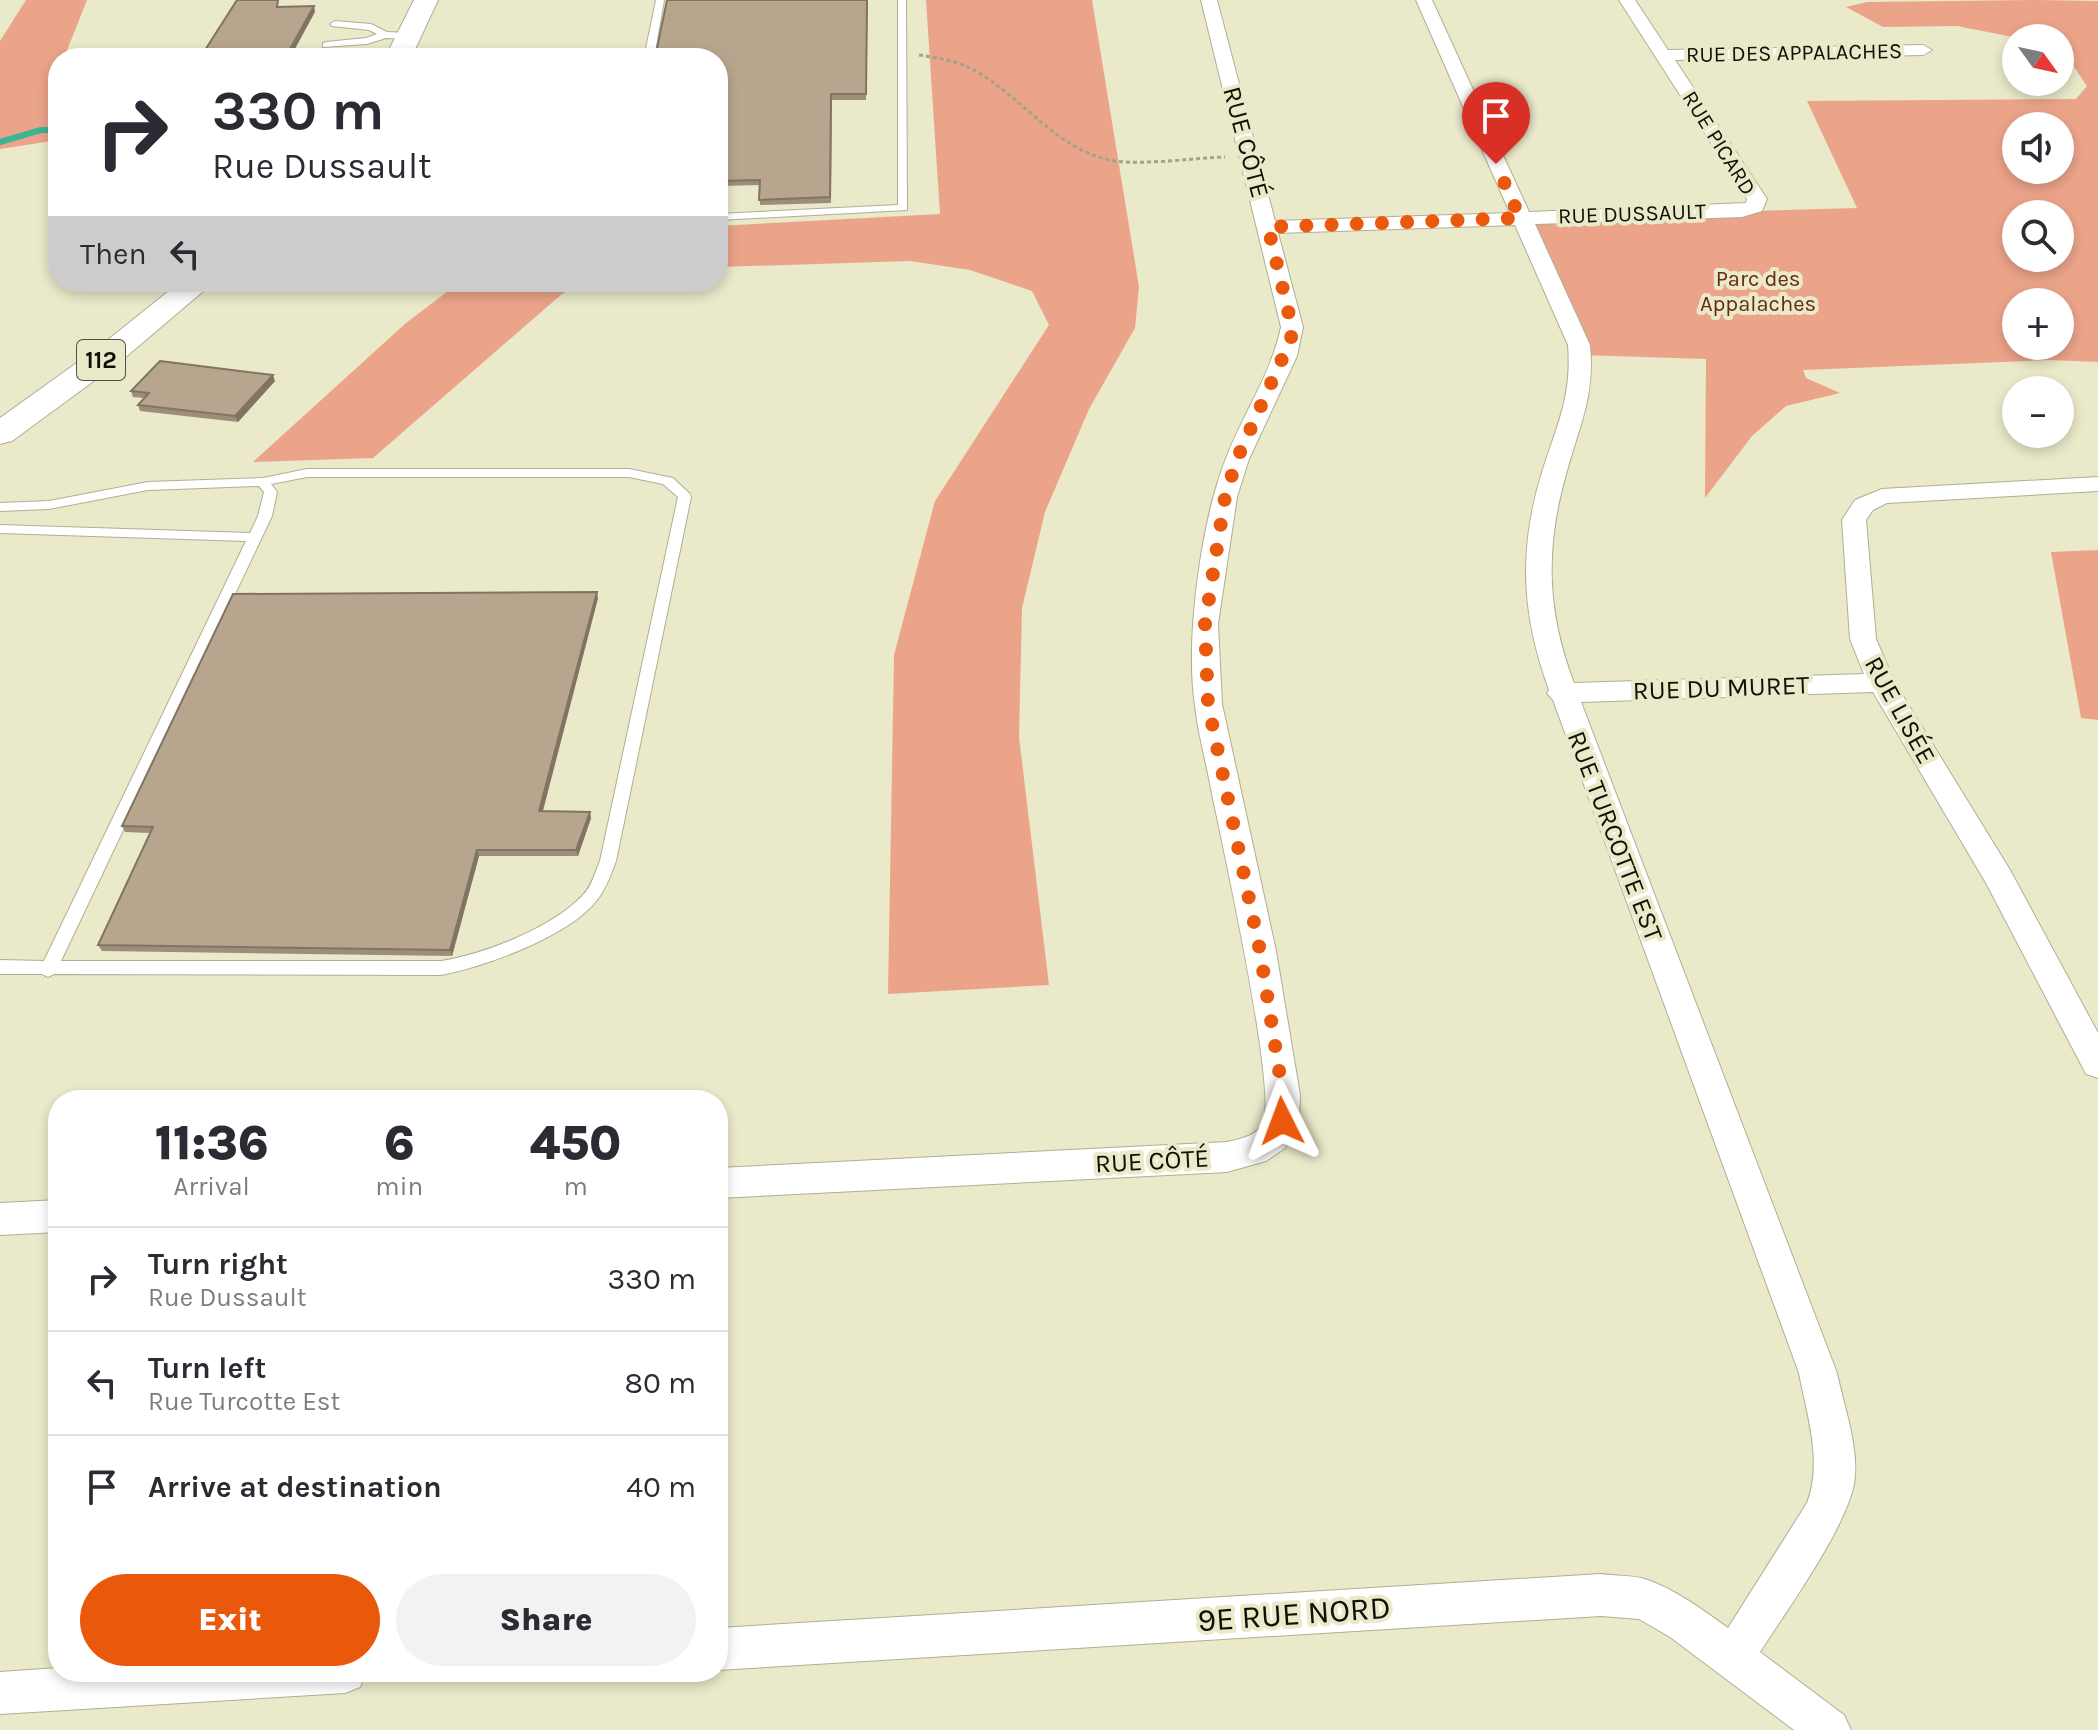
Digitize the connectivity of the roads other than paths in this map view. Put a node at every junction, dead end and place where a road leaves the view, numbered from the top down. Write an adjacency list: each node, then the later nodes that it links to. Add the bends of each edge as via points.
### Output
1 (426, 0): 8 (main road)
2 (660, 0): 10 (lane)
3 (902, 0): 14 (lane, via 903,208)
4 (1209, 0): 16 (street, RUE CÔTÉ)
5 (1424, 0): 15 (street, RUE TURCOTTE EST)
6 (1627, 0): 12 (street, RUE PICARD)
7 (335, 24): 8 (lane, via 371,27)
8 (398, 43): 9 (lane)
9 (326, 45)
10 (651, 48)
11 (1923, 50): 12 (street, RUE DES APPALACHES)
12 (1664, 55): 13 (street, RUE PICARD, via 1757,199)
13 (1755, 207): 15 (street, RUE DUSSAULT)
14 (728, 217)
15 (1520, 218): 16 (street, RUE DUSSAULT); 25 (street, RUE TURCOTTE EST, via 1579,345 1584,378 1542,535 1538,597)
16 (1268, 227): 29 (street, RUE CÔTÉ, via 1291,339 1225,497 1205,624 1208,704 1260,951 1283,1095 1282,1121 1273,1138 1254,1151 1227,1157)
17 (187, 292): 18 (main road, 112)
18 (0, 434)
19 (263, 482): 21 (lane, via 148,486 49,505); 23 (lane, via 271,501); 27 (lane, via 307,473 629,473 680,488 685,497 599,883 573,913 462,966)
20 (2098, 484): 24 (street, RUE LISÉE, via 1907,493 1864,505 1854,520 1863,639)
21 (0, 507)
22 (0, 529): 23 (lane)
23 (255, 537): 27 (lane)
24 (1881, 683): 25 (street, RUE DU MURET); 28 (street, RUE LISÉE, via 1999,878)
25 (1561, 693): 33 (street, RUE TURCOTTE EST, via 1818,1373 1833,1448 1834,1483 1822,1515)
26 (0, 967): 27 (lane)
27 (48, 970)
28 (2098, 1064)
29 (728, 1182)
30 (48, 1217): 31 (street)
31 (0, 1219)
32 (728, 1648): 33 (street, 9E RUE NORD, via 1601,1595 1643,1599)
33 (1733, 1658): 36 (street, 9E RUE NORD)
34 (181, 1682): 35 (street)
35 (0, 1693)
36 (1829, 1730)

